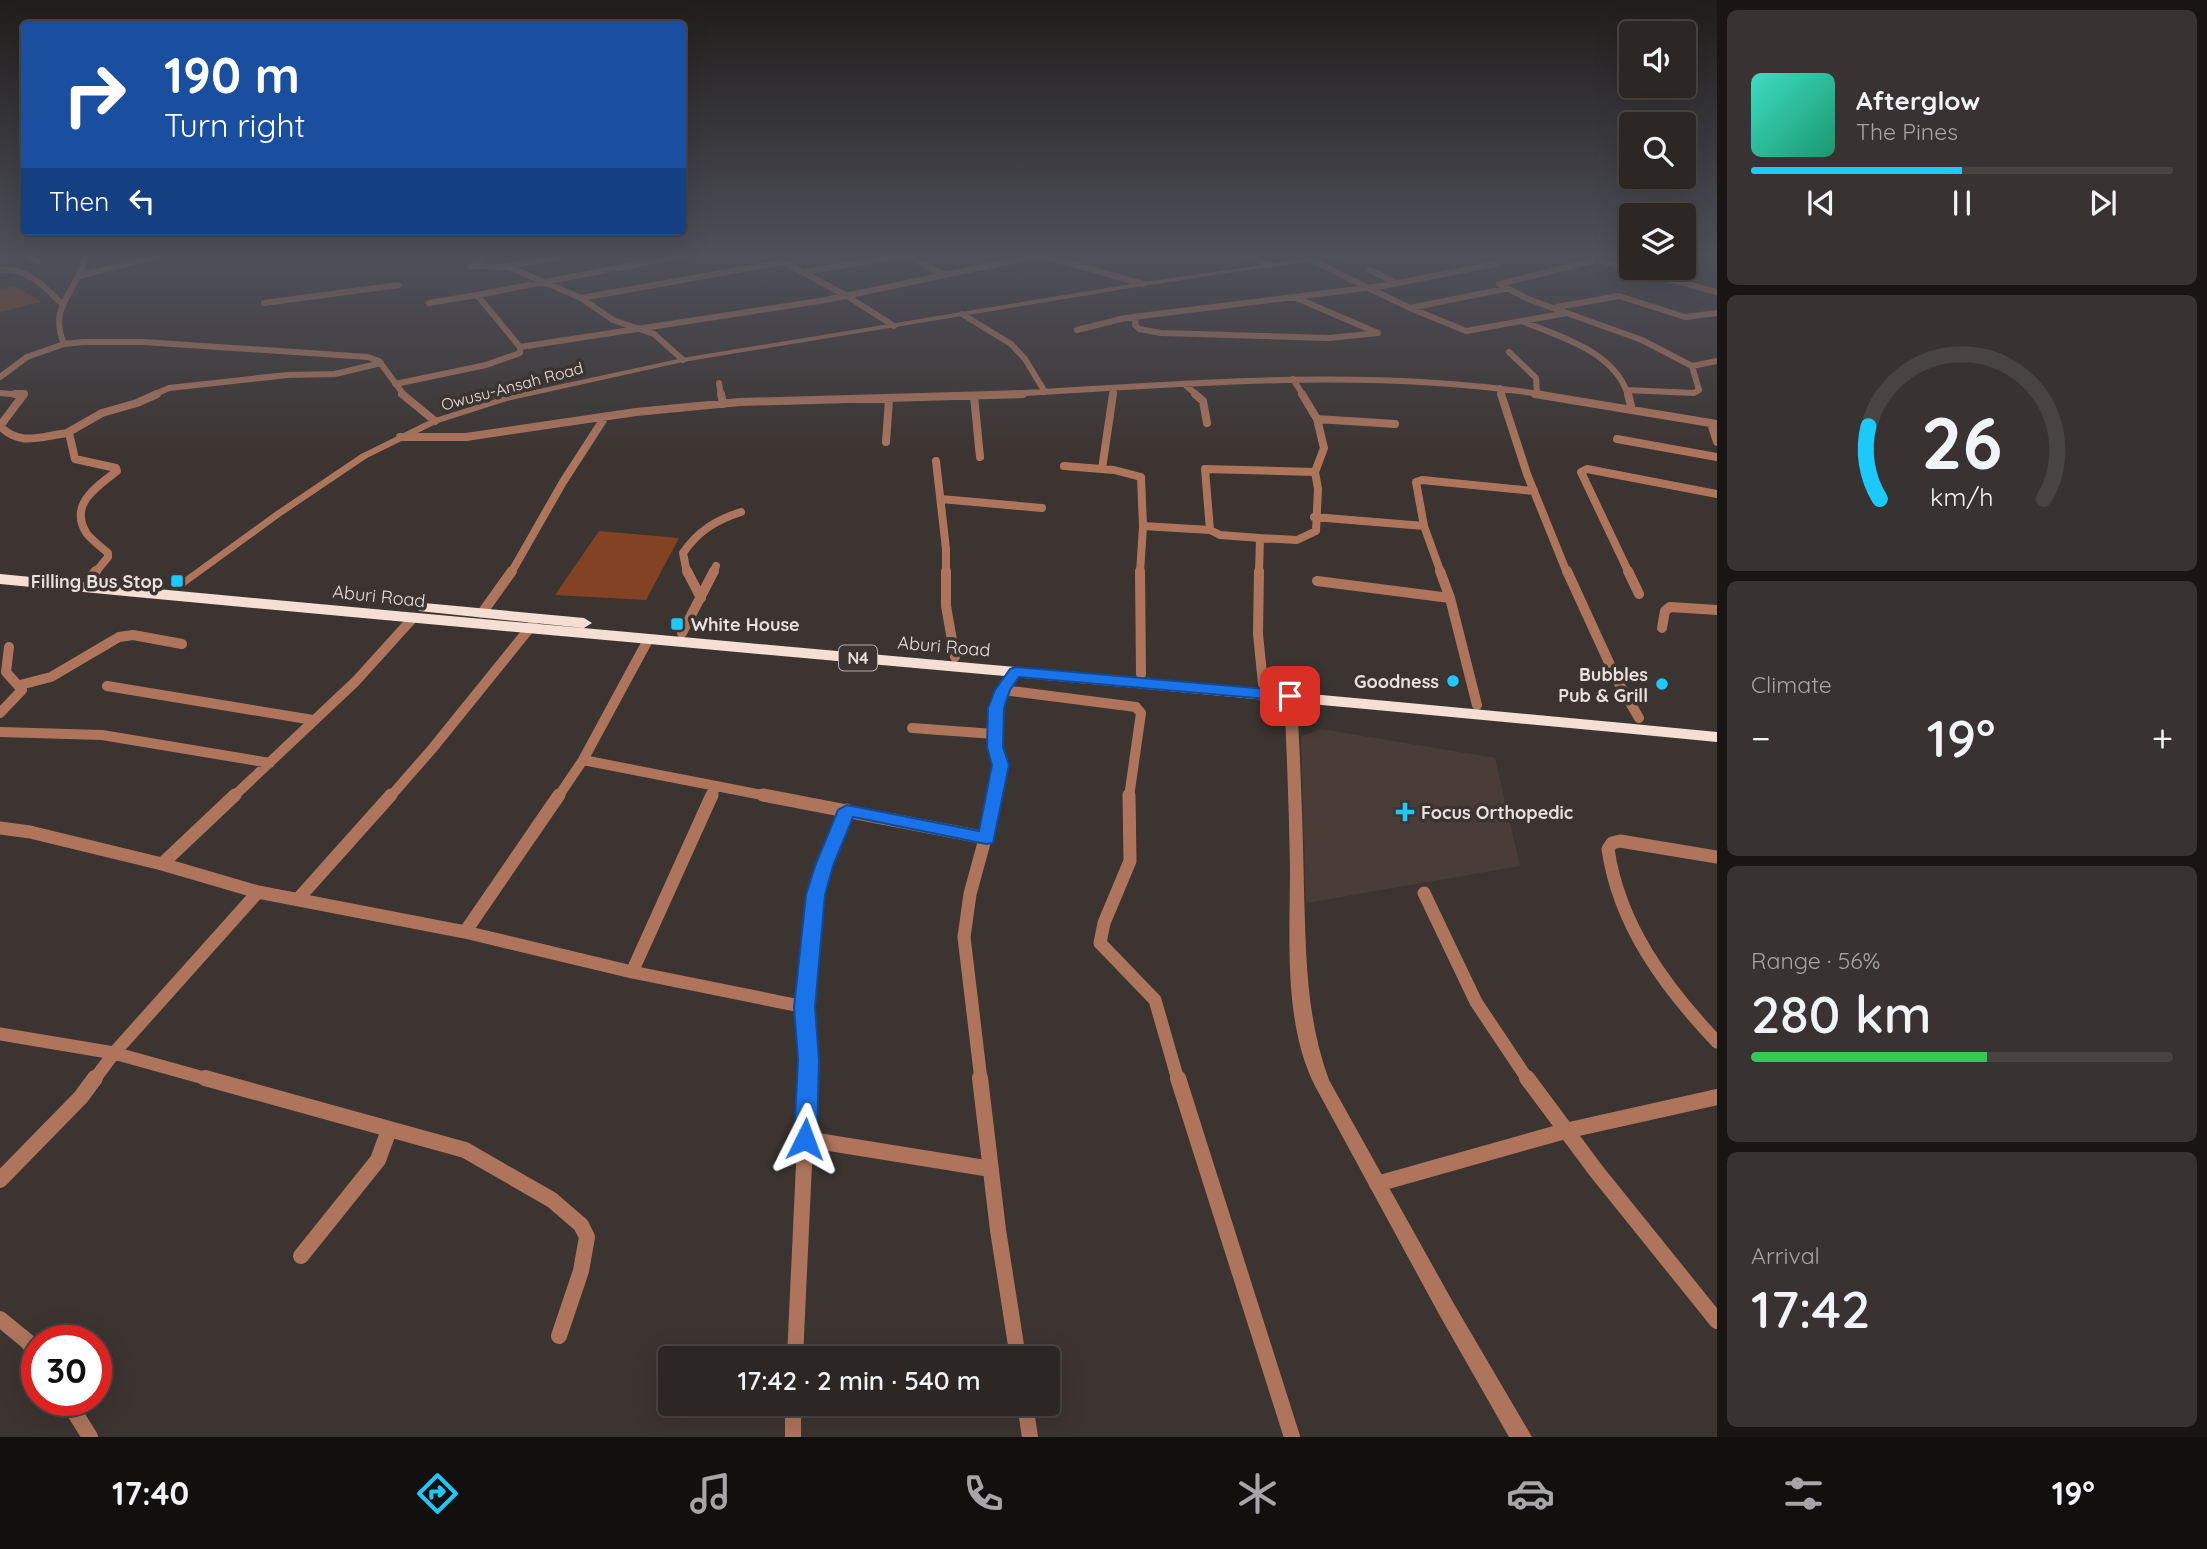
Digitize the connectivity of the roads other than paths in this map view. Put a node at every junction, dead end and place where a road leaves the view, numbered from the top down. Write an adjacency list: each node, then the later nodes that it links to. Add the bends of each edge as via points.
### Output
1 (57, 321): 18 (street)
2 (499, 321): 19 (street)
3 (616, 321): 16 (street)
4 (690, 321): 16 (street)
5 (886, 321): 15 (street)
6 (922, 321): 15 (street, Owusu-Ansah Road)
7 (974, 321): 33 (street, via 1011,344)
8 (1121, 321): 17 (street)
9 (1136, 321): 10 (street, via 1139,329 1161,332 1329,338 1378,333)
10 (1350, 321)
11 (1442, 321): 14 (street, via 1466,331)
12 (1529, 321): 14 (street)
13 (1591, 321): 24 (street)
14 (1524, 322): 32 (street, via 1584,348 1612,370)
15 (894, 326): 21 (street, Owusu-Ansah Road)
16 (640, 329): 19 (street); 21 (street, via 660,339)
17 (1076, 330)
18 (64, 344): 23 (street, via 144,342 368,357); 25 (street, via 27,357)
19 (520, 347): 28 (street, via 520,353 510,358)
20 (1509, 352): 35 (street, via 1536,378)
21 (683, 360): 42 (street, Owusu-Ansah Road, via 542,390)
22 (1717, 361): 24 (street)
23 (381, 363): 28 (street); 47 (street, via 335,374 169,388 102,412)
24 (1692, 366): 32 (street, via 1699,390 1694,393)
25 (0, 377)
26 (1293, 379): 29 (street); 31 (street, via 1405,380); 41 (street)
27 (719, 383): 38 (street)
28 (395, 384): 42 (street)
29 (1184, 384): 30 (street); 43 (street, via 1203,401)
30 (1114, 387): 33 (street); 56 (street)
31 (1500, 388): 35 (street); 58 (street)
32 (1626, 390): 39 (street)
33 (1045, 392): 36 (street)
34 (0, 393): 46 (street, via 24,394)
35 (1537, 394): 39 (street)
36 (974, 396): 37 (street); 52 (street)
37 (890, 399): 38 (street); 50 (street)
38 (723, 404): 40 (street)
39 (1633, 410): 44 (street)
40 (605, 417): 48 (street, via 466,437); 78 (street)
41 (1317, 419): 45 (street); 57 (street, via 1324,453)
42 (435, 421): 48 (street, Owusu-Ansah Road)
43 (1207, 423)
44 (1714, 423): 51 (street)
45 (1395, 424)
46 (0, 428): 47 (street, via 19,441)
47 (67, 433): 70 (street, via 71,434 75,459 117,471 81,503 86,531 108,553)
48 (400, 437): 73 (street, Owusu-Ansah Road, via 337,472)
49 (1617, 439): 53 (street)
50 (886, 442)
51 (1717, 442)
52 (979, 457)
53 (1717, 457)
54 (936, 461): 60 (street)
55 (1064, 466): 56 (street)
56 (1102, 469): 64 (street, via 1141,477)
57 (1315, 471): 63 (street); 66 (street, via 1205,469)
58 (1534, 491): 65 (street, via 1417,480); 96 (street, via 1623,694)
59 (1717, 494): 74 (street, via 1587,469 1581,472)
60 (941, 499): 61 (street); 86 (street, via 946,606)
61 (1042, 508)
62 (741, 512): 75 (street, via 709,524 683,553 688,575)
63 (1314, 517): 65 (street); 67 (street, via 1316,531 1309,538)
64 (1143, 526): 66 (street); 88 (street)
65 (1424, 526): 76 (street)
66 (1210, 530): 67 (street)
67 (1260, 538): 89 (street, via 1258,634)
68 (716, 566): 75 (street)
69 (0, 569): 70 (highway, Aburi Road / N4)
70 (90, 578): 73 (highway, Aburi Road / N4)
71 (0, 579): 79 (highway, Aburi Road / N4)
72 (1317, 581): 76 (street)
73 (178, 586): 78 (highway, Aburi Road / N4)
74 (1639, 594)
75 (701, 598): 82 (street)
76 (1450, 598): 94 (street)
77 (1717, 610): 81 (street, via 1670,607)
78 (482, 613): 80 (highway, Aburi Road / N4)
79 (413, 618): 80 (highway, Aburi Road / N4); 97 (street)
80 (532, 624): 82 (highway, Aburi Road / N4); 83 (highway, Aburi Road / N4); 114 (street, via 432,749)
81 (1662, 628)
82 (682, 633): 86 (highway, Aburi Road / N4)
83 (648, 640): 87 (highway, Aburi Road / N4); 104 (street)
84 (182, 644): 90 (street, via 133,635 119,637 51,677)
85 (9, 647): 90 (street, via 4,671)
86 (955, 657): 88 (highway, Aburi Road / N4)
87 (1015, 672): 92 (street); 93 (highway, Aburi Road / N4)
88 (1141, 674): 89 (highway, Aburi Road / N4)
89 (1263, 684): 94 (highway, Aburi Road / N4)
90 (20, 685): 95 (street, via 22,690)
91 (107, 686): 97 (street)
92 (1003, 690): 102 (street); 141 (street, via 1127,705 1141,713 1128,809 1128,868 1100,943 1155,1000)
93 (1290, 696): 98 (highway, Aburi Road / N4); 127 (street, via 1300,984 1310,1056)
94 (1477, 705): 98 (highway, Aburi Road / N4)
95 (0, 713)
96 (1639, 718): 98 (highway, Aburi Road / N4); 99 (highway, Aburi Road / N4)
97 (313, 720): 105 (street)
98 (1614, 722): 103 (highway, Aburi Road / N4)
99 (1717, 724)
100 (912, 728): 102 (street)
101 (0, 732): 105 (street, via 37,730 134,738)
102 (994, 734): 109 (street, via 1000,765)
103 (1717, 737)
104 (583, 760): 106 (street); 115 (street)
105 (270, 762): 111 (street)
106 (716, 786): 107 (street); 116 (street)
107 (847, 810): 109 (street); 117 (street, via 816,895)
108 (0, 828): 111 (street)
109 (986, 838): 125 (street, via 965,911 964,937)
110 (1717, 857): 119 (street, via 1620,841 1608,849 1617,891 1651,959)
111 (162, 864): 112 (street)
112 (258, 891): 114 (street); 120 (street)
113 (1424, 893): 123 (street, via 1485,1016)
114 (298, 899): 115 (street)
115 (465, 932): 116 (street)
116 (632, 972): 117 (street)
117 (805, 1007): 124 (street, via 809,1060)
118 (0, 1034): 120 (street)
119 (1717, 1042)
120 (114, 1053): 122 (street); 126 (street, via 81,1097)
121 (1717, 1097): 123 (street)
122 (389, 1130): 128 (street, via 378,1160); 132 (street, via 465,1150 558,1204 580,1223 587,1239 583,1264)
123 (1565, 1132): 127 (street); 130 (street)
124 (805, 1139): 125 (street); 133 (street)
125 (990, 1169): 134 (street)
126 (0, 1180)
127 (1377, 1184): 142 (street)
128 (302, 1255)
129 (0, 1319): 131 (street)
130 (1717, 1321)
131 (21, 1336)
132 (559, 1336)
133 (796, 1346)
134 (1016, 1346)
135 (77, 1416): 138 (street)
136 (793, 1416): 139 (street)
137 (1027, 1416): 140 (street)
138 (90, 1437)
139 (793, 1437)
140 (1030, 1437)
141 (1292, 1437)
142 (1521, 1437)

